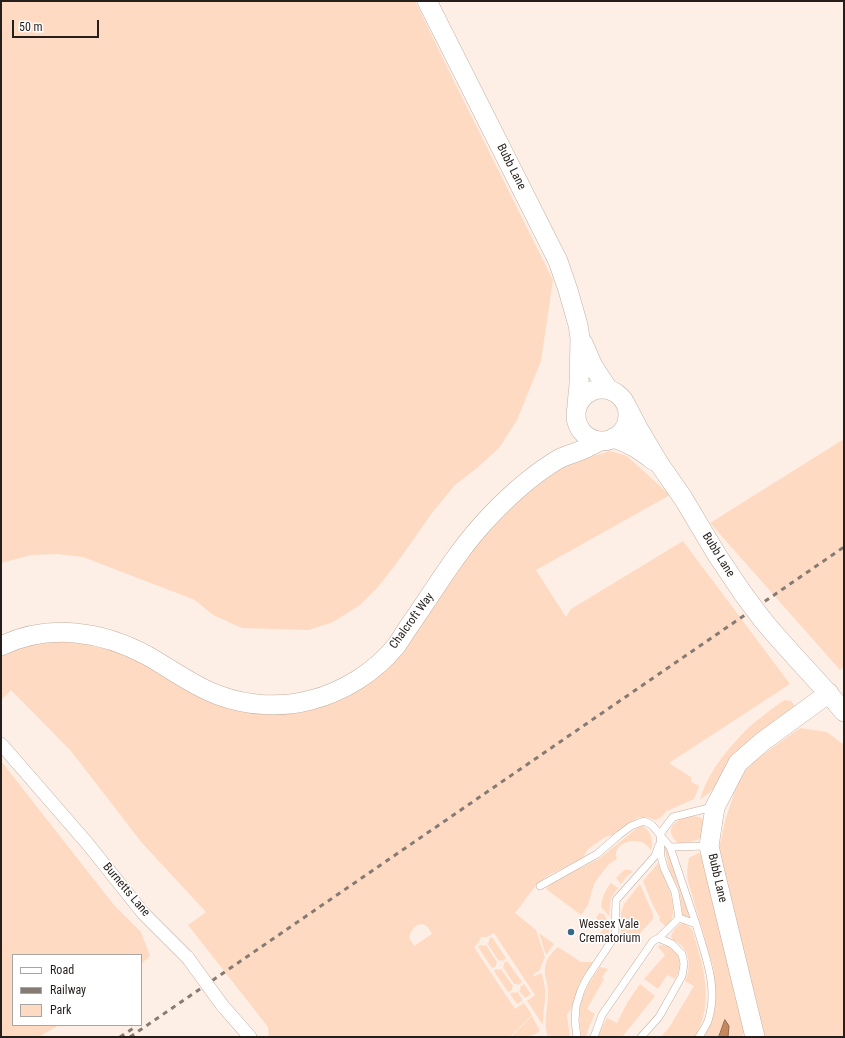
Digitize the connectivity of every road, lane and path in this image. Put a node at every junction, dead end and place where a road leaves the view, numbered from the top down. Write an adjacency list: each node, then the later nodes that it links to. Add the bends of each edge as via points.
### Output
1 (427, 1): 2 (street, Bubb Lane, via 558,261)
2 (580, 338): 3 (street, Bubb Lane, via 598,376); 5 (street, Bubb Lane)
3 (608, 389): 4 (street, via 618,393); 5 (street, via 600,388 586,393 580,398)
4 (627, 407): 6 (street, via 627,422 624,428 620,434); 8 (street, Bubb Lane)
5 (576, 413): 6 (street, via 578,427 582,433 594,440); 7 (street, Chalcroft Way)
6 (607, 440): 7 (street, Chalcroft Way); 8 (street, Bubb Lane, via 624,442)
7 (558, 459): 9 (street, Chalcroft Way, via 515,492 470,538 396,646 352,683 327,696 283,705 251,704 233,700 204,689 147,655 95,635 54,632 24,637)
8 (660, 465): 10 (street, Bubb Lane, bridge, via 744,595)
9 (1, 646)
10 (829, 694): 11 (street, Bubb Lane); 13 (street, Bubb Lane, via 762,742 738,763)
11 (844, 712)
12 (1, 744): 22 (street, Burnetts Lane, bridge, via 87,843 143,913 188,958)
13 (715, 807): 14 (lane, via 673,817); 16 (street, Bubb Lane)
14 (660, 834): 15 (lane); 17 (lane); 18 (lane, via 644,821 631,826 597,854)
15 (660, 844): 19 (lane, via 664,868 675,892); 23 (lane, via 655,856 616,900 615,936 587,978 576,1006)
16 (709, 846): 17 (lane); 27 (street, Bubb Lane)
17 (670, 847): 20 (lane)
18 (540, 886)
19 (679, 918): 20 (lane); 21 (lane)
20 (696, 924): 26 (lane, via 711,977 712,998 708,1021)
21 (659, 938): 24 (lane, via 653,941 602,1015); 25 (lane, via 672,944 682,954 682,976 659,1017)
22 (250, 1037)
23 (577, 1037)
24 (594, 1037)
25 (641, 1037)
26 (699, 1037)
27 (755, 1037)

